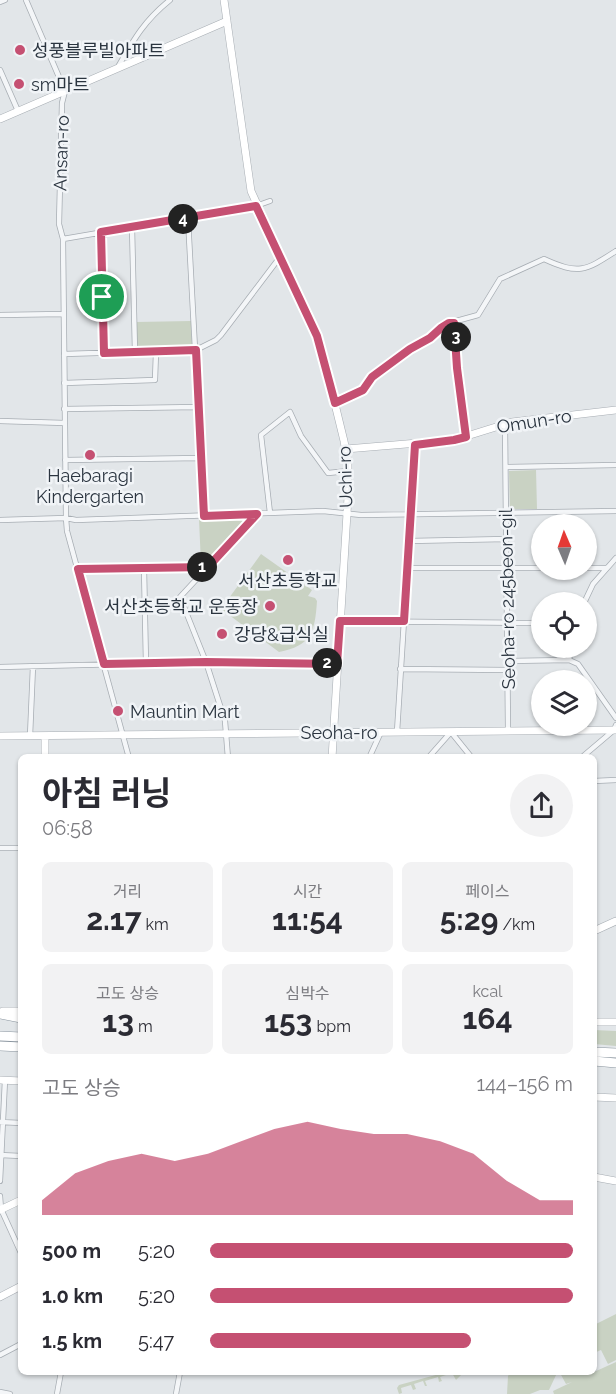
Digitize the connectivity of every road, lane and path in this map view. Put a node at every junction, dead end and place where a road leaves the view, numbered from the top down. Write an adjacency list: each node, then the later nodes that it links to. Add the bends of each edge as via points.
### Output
1 (4, 0): 5 (street)
2 (26, 0): 9 (street, Ansan-ro)
3 (170, 0): 7 (street, via 148,19)
4 (224, 0): 6 (main road, Uchi-ro)
5 (0, 2)
6 (227, 21): 7 (main road); 13 (main road, Uchi-ro, via 248,180)
7 (116, 69): 9 (main road)
8 (0, 70): 10 (street)
9 (64, 91): 10 (main road); 17 (street, Ansan-ro, via 59,214)
10 (18, 111): 11 (main road)
11 (0, 119)
12 (270, 201): 13 (street)
13 (256, 206): 14 (street); 19 (main road, Uchi-ro)
14 (188, 219): 15 (street); 23 (street)
15 (132, 227): 16 (street); 24 (street)
16 (101, 232): 17 (street); 26 (street)
17 (63, 239): 20 (street, Ansan-ro)
18 (616, 251): 22 (street, via 586,269 569,270 544,259 500,279 478,315)
19 (280, 257): 23 (street, via 221,335); 29 (main road, Uchi-ro, via 317,336)
20 (63, 314): 21 (street); 27 (street, Ansan-ro)
21 (0, 315)
22 (454, 323): 29 (street, via 410,349 372,377 363,390); 36 (street)
23 (196, 350): 25 (street); 30 (street)
24 (135, 352): 25 (street); 26 (street)
25 (156, 352): 28 (street, via 155,380)
26 (104, 353): 27 (street)
27 (64, 354): 28 (street, Ansan-ro)
28 (64, 383): 31 (street, Ansan-ro)
29 (335, 403): 38 (main road, Uchi-ro)
30 (198, 407): 31 (street); 39 (street)
31 (64, 409): 34 (street, Ansan-ro)
32 (616, 410): 35 (main road, Omun-ro)
33 (0, 421): 34 (street)
34 (65, 423): 40 (street, Ansan-ro)
35 (506, 423): 36 (main road, Omun-ro); 42 (street, Seoha-ro 245beon-gil)
36 (466, 437): 37 (main road, Omun-ro)
37 (415, 445): 38 (main road, Omun-ro); 48 (street)
38 (346, 449): 43 (main road, Uchi-ro)
39 (201, 458): 40 (street); 50 (street)
40 (65, 460): 51 (street, Ansan-ro)
41 (616, 465): 42 (street)
42 (506, 467): 49 (street, Seoha-ro 245beon-gil)
43 (348, 471): 45 (street, via 328,473 301,436 290,412 261,435); 46 (main road, Uchi-ro)
44 (616, 512): 49 (street)
45 (270, 513): 46 (street); 47 (street)
46 (347, 513): 48 (street); 65 (main road, Uchi-ro)
47 (257, 514): 50 (street); 56 (street)
48 (411, 514): 49 (street); 54 (street)
49 (506, 514): 53 (street, Seoha-ro 245beon-gil)
50 (204, 516): 51 (street)
51 (66, 518): 52 (street); 63 (street, Ansan-ro)
52 (0, 519)
53 (507, 539): 54 (street); 59 (street, Seoha-ro 245beon-gil)
54 (409, 541): 58 (street)
55 (616, 558): 62 (street)
56 (208, 567): 57 (street); 71 (street, via 180,597)
57 (144, 568): 63 (street); 73 (street)
58 (407, 568): 59 (street); 66 (street)
59 (507, 568): 60 (street); 67 (street, Seoha-ro 245beon-gil)
60 (531, 568)
61 (597, 568): 62 (street)
62 (606, 568): 64 (street)
63 (78, 569): 72 (street, Ansan-ro)
64 (589, 592)
65 (340, 621): 66 (street); 74 (main road, Uchi-ro)
66 (404, 621): 67 (street); 77 (street)
67 (507, 622): 68 (street); 70 (street, Seoha-ro 245beon-gil)
68 (531, 623)
69 (569, 660): 70 (street); 79 (street, via 578,664)
70 (508, 661): 78 (street, Seoha-ro 245beon-gil)
71 (206, 662): 73 (street); 74 (street); 86 (street)
72 (104, 664): 73 (street); 75 (street); 87 (street, Ansan-ro)
73 (146, 664)
74 (337, 664): 82 (main road, Uchi-ro)
75 (33, 666): 76 (street); 89 (street)
76 (0, 667)
77 (400, 669): 78 (street); 84 (street)
78 (508, 670): 81 (street, Seoha-ro 245beon-gil)
79 (616, 718)
80 (616, 728): 81 (main road, Seoha-ro); 98 (street)
81 (508, 730): 85 (main road, Seoha-ro)
82 (333, 732): 83 (main road, Seoha-ro); 86 (main road, Seoha-ro); 94 (main road, Uchi-ro)
83 (381, 732): 84 (main road, Seoha-ro); 95 (street)
84 (397, 732): 85 (main road, Seoha-ro)
85 (451, 732): 96 (street); 97 (street)
86 (226, 733): 87 (main road, Seoha-ro); 93 (street)
87 (122, 735): 90 (main road, Seoha-ro); 92 (street)
88 (0, 736): 89 (main road, Seoha-ro)
89 (30, 736): 90 (main road, Seoha-ro)
90 (45, 736): 91 (main road)
91 (45, 754)
92 (128, 754)
93 (228, 754)
94 (333, 754)
95 (371, 754)
96 (432, 754)
97 (469, 754)
98 (586, 754)
99 (616, 780): 100 (street)
100 (597, 781)
101 (0, 848): 102 (street)
102 (18, 848)
103 (616, 921): 104 (main road)
104 (597, 930)
105 (18, 1011): 106 (main road)
106 (0, 1013): 107 (highway)
107 (18, 1017)
108 (597, 1022): 109 (main road)
109 (616, 1022)
110 (0, 1036): 111 (highway)
111 (18, 1037)
112 (0, 1046): 113 (highway)
113 (18, 1047)
114 (597, 1052): 115 (highway)
115 (616, 1053)
116 (597, 1062): 117 (highway)
117 (616, 1062)
118 (2, 1080): 119 (main road); 122 (street)
119 (18, 1081)
120 (597, 1097): 121 (main road)
121 (616, 1098)
122 (2, 1122): 123 (street); 124 (street)
123 (18, 1123)
124 (1, 1155): 125 (street); 127 (street)
125 (18, 1156)
126 (597, 1178): 128 (main road)
127 (0, 1181)
128 (616, 1181)
129 (0, 1196): 131 (street)
130 (18, 1201): 131 (main road)
131 (1, 1209): 132 (street)
132 (18, 1240)
133 (18, 1288): 134 (main road)
134 (0, 1297)
135 (18, 1346): 136 (street)
136 (0, 1355)
137 (61, 1375): 141 (street)
138 (179, 1375): 142 (street)
139 (0, 1392): 140 (street)
140 (10, 1394)
141 (57, 1394)
142 (176, 1394)

